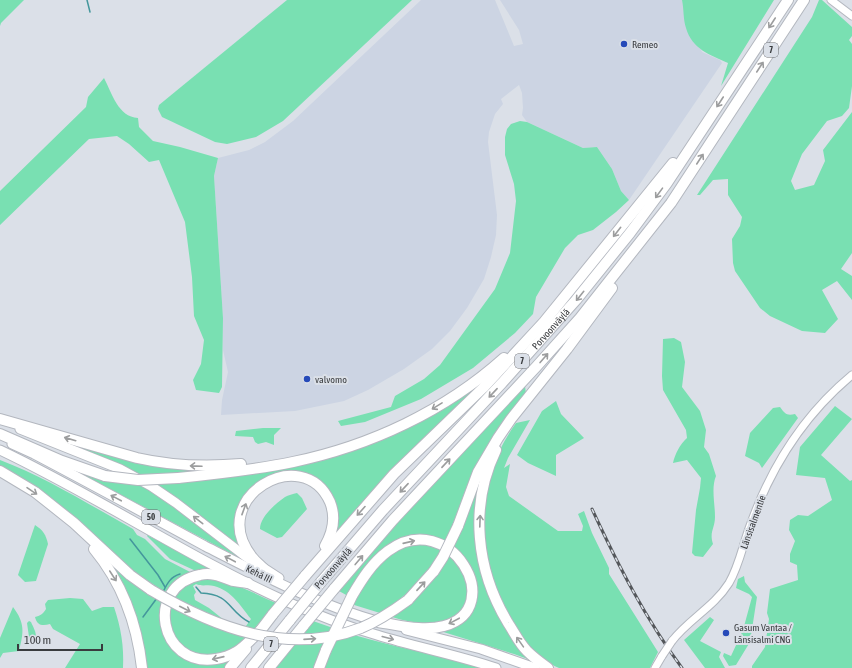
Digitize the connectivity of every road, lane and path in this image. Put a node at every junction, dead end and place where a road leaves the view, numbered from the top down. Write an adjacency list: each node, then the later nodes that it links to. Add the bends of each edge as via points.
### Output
1 (788, 0): 5 (highway, Porvoonväylä / 7, one-way to 5)
2 (804, 0): 6 (highway, Porvoonväylä / 7, one-way to 2)
3 (831, 0): 4 (street)
4 (852, 16)
5 (704, 126): 7 (highway, one-way to 7); 27 (highway, Porvoonväylä / 7, one-way to 27, bridge, via 667,183 576,300 389,504)
6 (671, 203): 9 (highway, via 567,349); 28 (highway, Porvoonväylä / 7, one-way to 6, bridge, via 393,520 575,323)
7 (544, 322): 15 (highway, one-way to 15, via 481,376 432,410 370,439); 20 (highway, one-way to 20, via 483,388 394,474)
8 (852, 375): 33 (street, Länsisalmentie, bridge, via 801,427 782,456 761,497 734,573 721,594 713,604 677,634)
9 (533, 392): 18 (highway, one-way to 9, bridge, via 130,575 194,614 244,632 285,640 312,640 345,633 379,619 408,600 434,571 458,526 478,472 511,419); 32 (highway, one-way to 9, via 526,650 503,615 487,577 480,546 479,522 483,491 494,455)
10 (0, 420): 15 (highway, one-way to 10, via 240,465 169,464 137,458); 19 (highway, one-way to 10, via 151,486 120,469)
11 (0, 434): 15 (highway, bridge, via 62,461 105,476 138,480 178,478 274,466)
12 (0, 439): 22 (highway, Kehä III / 50, one-way to 12, via 243,566 34,454)
13 (0, 450): 16 (highway, Kehä III / 50)
14 (0, 456): 16 (highway)
15 (319, 456)
16 (30, 465): 21 (highway, Kehä III / 50)
17 (0, 471): 18 (highway, one-way to 18, via 35,492)
18 (62, 514): 25 (highway, one-way to 25, via 101,558 116,581 133,618)
19 (263, 568): 20 (highway, one-way to 20, via 252,557 242,538 240,525 244,506 252,493 264,483 278,478 304,478 319,487 329,500 334,524 331,535); 22 (highway, via 286,581)
20 (305, 576): 24 (highway, bridge)
21 (248, 583): 24 (highway, one-way to 21, via 236,652 211,660 199,660 178,650 167,632 164,615 166,606 171,594 185,581 201,574 209,574); 30 (highway, Kehä III / 50, one-way to 30, via 355,628)
22 (303, 595): 23 (highway, Kehä III / 50)
23 (378, 622): 29 (highway, one-way to 23, bridge, via 352,596 370,568 389,551 399,545 417,541 435,542 448,548 461,559 471,579 472,590 470,606 460,618 434,628); 31 (highway, Kehä III / 50, via 481,649)
24 (261, 630): 26 (highway)
25 (142, 668)
26 (230, 668)
27 (251, 668)
28 (269, 668)
29 (319, 668)
30 (496, 668)
31 (535, 668)
32 (548, 668)
33 (655, 668)

